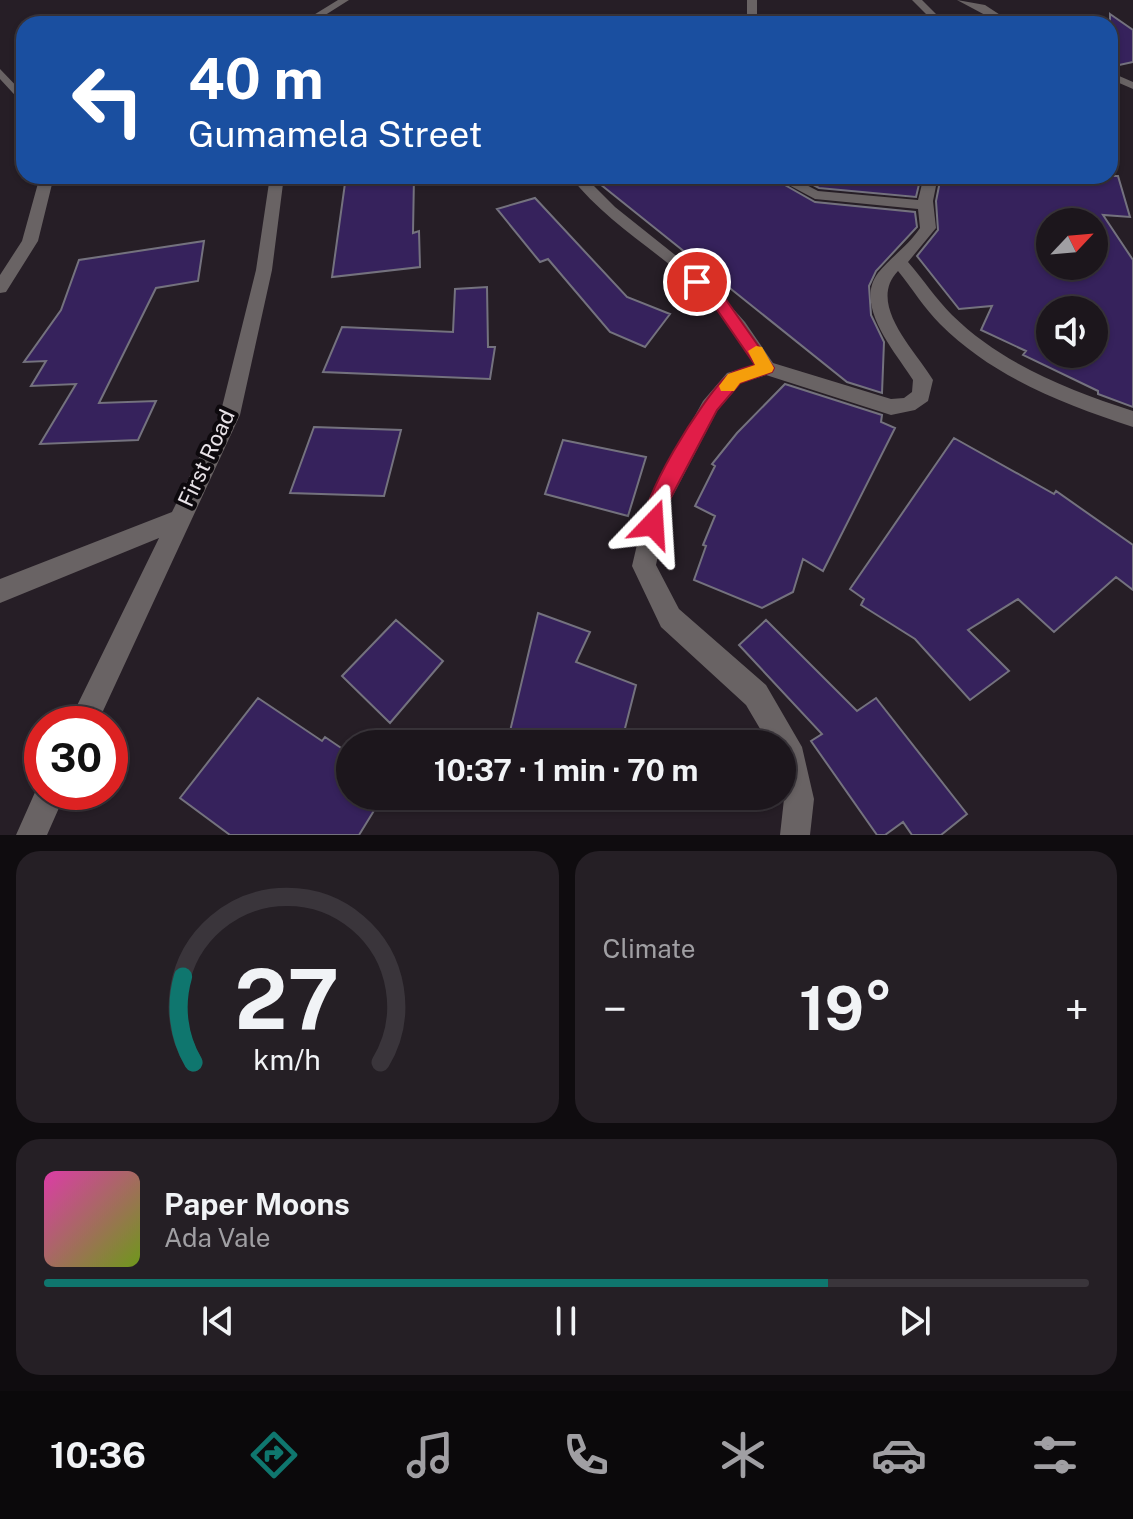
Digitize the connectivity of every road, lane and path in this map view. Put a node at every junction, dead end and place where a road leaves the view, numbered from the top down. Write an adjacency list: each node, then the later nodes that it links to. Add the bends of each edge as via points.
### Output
1 (344, 0): 4 (street)
2 (917, 0): 5 (street)
3 (962, 0): 6 (street)
4 (317, 16)
5 (933, 16)
6 (996, 16)
7 (0, 72): 8 (street)
8 (16, 91)
9 (45, 184): 16 (street, via 30,241)
10 (276, 184): 19 (street, First Road, via 264,270 230,415)
11 (585, 184): 17 (street, via 718,301)
12 (794, 184): 14 (street, via 815,195)
13 (927, 184): 14 (street)
14 (924, 205): 15 (street, via 928,228)
15 (898, 261): 17 (street, via 878,284 877,296 883,317 923,380 921,396 891,407); 18 (street, via 947,320 984,352 1031,382)
16 (0, 288)
17 (766, 368): 24 (street, via 734,378 710,406 658,502 644,566 670,618 756,695 792,757 799,799)
18 (1133, 419)
19 (177, 520): 20 (street); 21 (street, First Road)
20 (0, 591)
21 (90, 706)
22 (43, 810): 23 (street)
23 (31, 835)
24 (795, 835)

